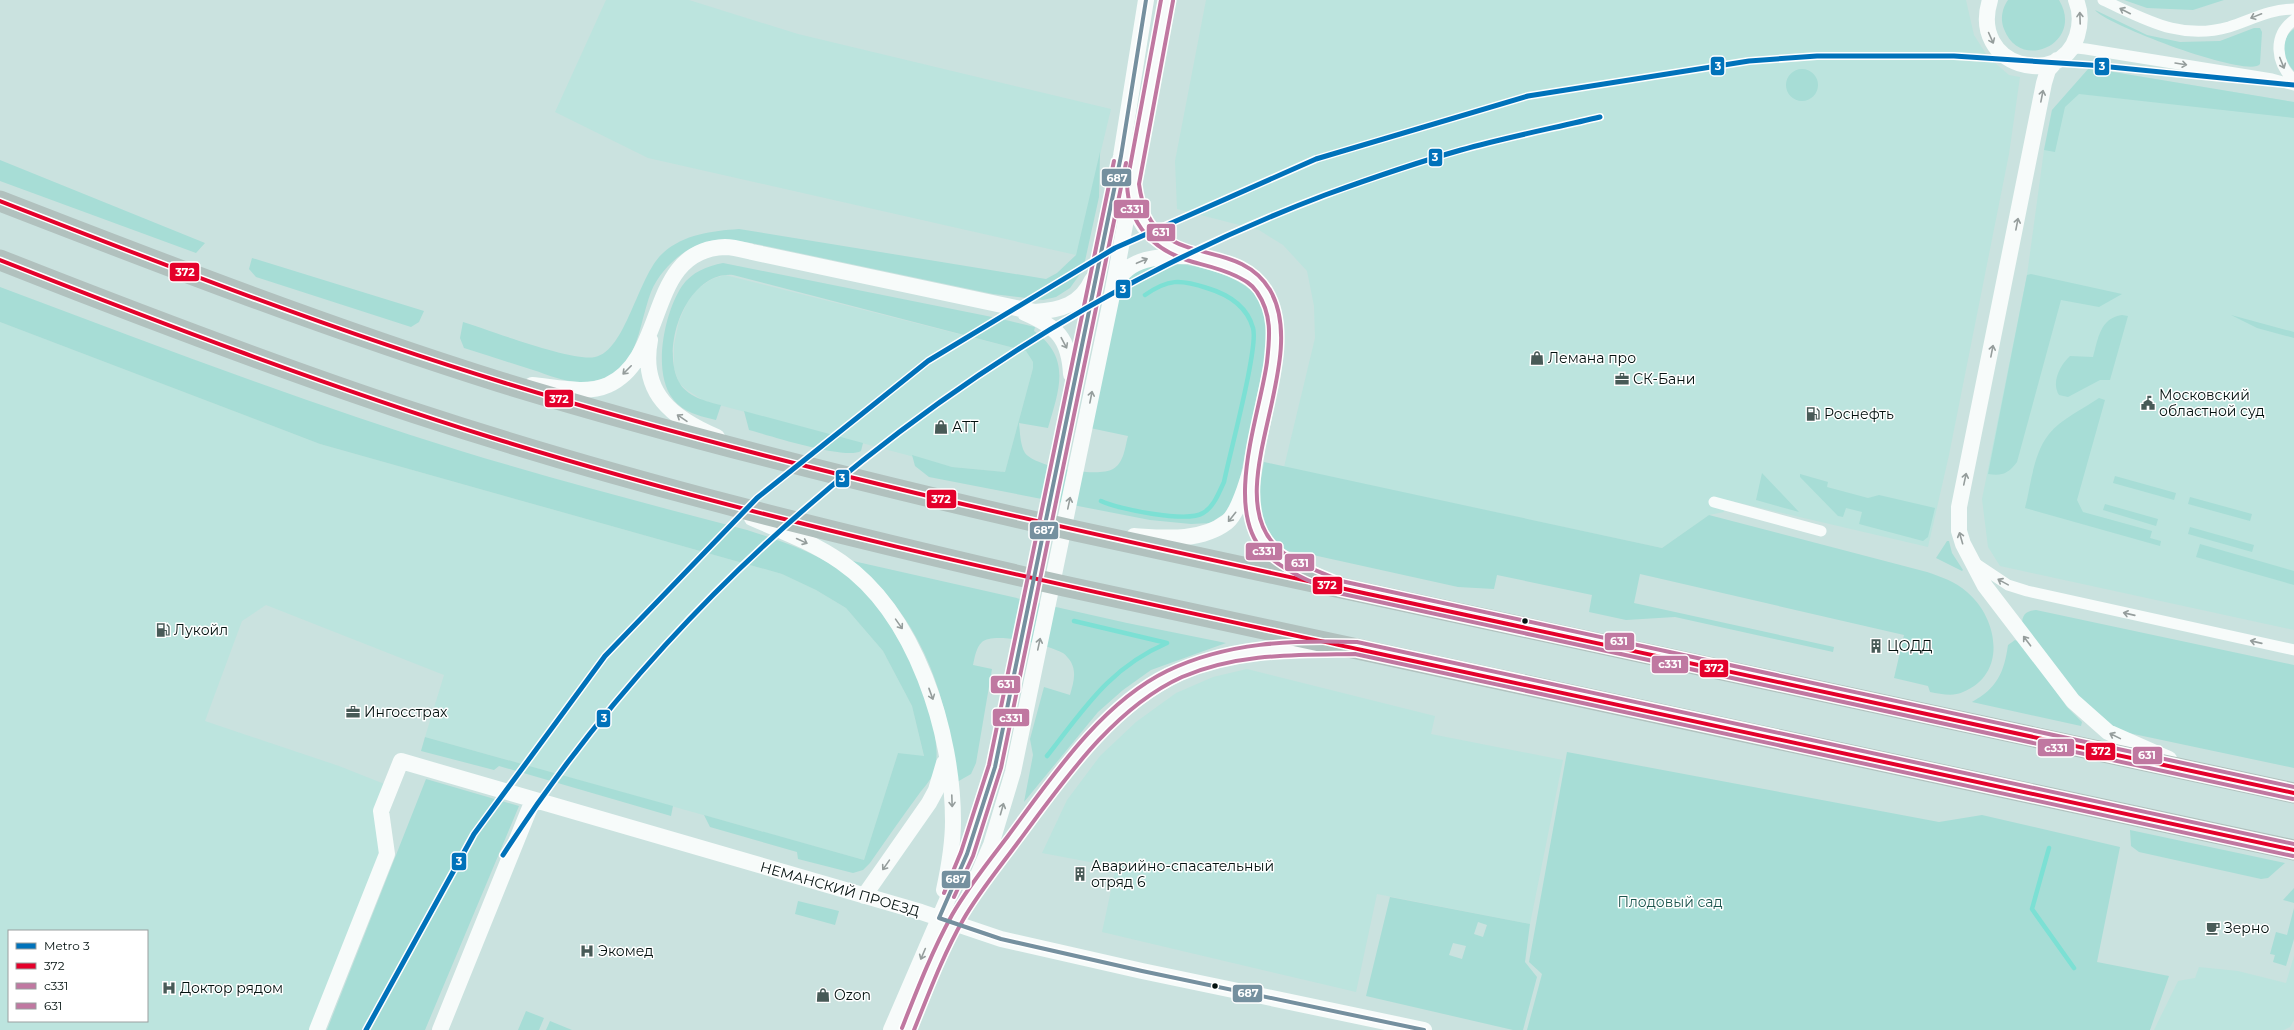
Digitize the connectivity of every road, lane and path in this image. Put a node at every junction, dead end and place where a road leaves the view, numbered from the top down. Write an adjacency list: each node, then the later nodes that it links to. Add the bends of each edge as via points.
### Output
1 (1146, 0): 15 (main road, via 1121,156)
2 (1167, 0): 11 (main road)
3 (2076, 0): 8 (main road, one-way to 3, via 2075,40 2080,25)
4 (2103, 0): 6 (street, one-way to 4, via 2264,13 2217,29 2181,31 2148,22)
5 (1987, 4): 8 (main road, one-way to 8, via 1986,25 1990,38 1997,50 2008,59 2021,65 2034,66)
6 (2294, 9)
7 (2294, 20): 9 (street, one-way to 9, via 2283,32 2279,48 2281,63)
8 (2061, 56): 10 (street, one-way to 10, via 2077,48 2086,49 2272,79); 27 (main road, one-way to 8, via 1959,531 1959,507 2044,83 2048,70)
9 (2294, 80)
10 (2294, 85)
11 (1133, 184): 13 (main road, via 1138,216 1144,226 1170,246); 16 (main road)
12 (0, 201): 19 (highway, via 218,285)
13 (1192, 255): 16 (main road, one-way to 13, via 1118,277 1132,265 1148,258); 22 (main road, via 1234,267 1249,275 1260,285 1275,316 1275,351)
14 (0, 260): 23 (highway, via 199,338 414,413 506,442)
15 (1099, 260): 17 (main road, via 1091,282 1071,305 1056,310 1035,312); 20 (main road)
16 (1111, 300): 37 (main road, one-way to 16, via 1013,772)
17 (1009, 307): 18 (main road, via 727,247 699,252 673,275 663,294); 20 (main road, one-way to 20, via 1053,328 1064,340 1070,355 1071,376)
18 (653, 324): 19 (main road, one-way to 19, via 642,351 631,367 606,385 587,389); 21 (main road, one-way to 18, via 680,418 664,403 654,389 648,371 648,352)
19 (500, 381): 21 (highway, via 636,422)
20 (1064, 431): 35 (main road, via 995,768)
21 (754, 453): 25 (highway, via 875,486)
22 (1252, 468): 25 (main road, one-way to 25, via 1238,509 1228,522 1211,532 1186,537 1154,537); 28 (main road, via 1251,512 1256,530 1266,546 1284,559)
23 (716, 501): 29 (highway, via 870,541 1064,586); 31 (main road, one-way to 31, via 842,562 867,584 903,630 917,657 932,698)
24 (1714, 502): 26 (street)
25 (1076, 531): 28 (highway)
26 (1821, 531)
27 (1968, 557): 30 (street, one-way to 27, via 2027,591 2008,585 1987,573); 32 (main road, one-way to 27, via 2180,764 2137,746 2108,732 2088,716 2073,701 1985,586)
28 (1339, 587): 32 (highway)
29 (1356, 648): 36 (main road, via 1237,654 1181,670 1150,688 1100,731 1064,772); 38 (highway)
30 (2294, 650)
31 (945, 749): 39 (main road, one-way to 39, via 944,770 936,790); 41 (main road, one-way to 41, via 953,821 947,876)
32 (2230, 779): 33 (highway)
33 (2294, 793)
34 (533, 800): 39 (main road, НЕМАНСКИЙ ПРОЕЗД); 42 (main road, НЕМАНСКИЙ ПРОЕЗД, via 401,761 381,811 387,854); 43 (main road)
35 (981, 813): 37 (main road, via 980,837); 41 (main road)
36 (1013, 839): 37 (main road, via 1001,846); 40 (main road)
37 (991, 845): 40 (main road)
38 (2294, 850)
39 (864, 896): 41 (main road, НЕМАНСКИЙ ПРОЕЗД)
40 (966, 903): 41 (main road)
41 (946, 920): 44 (main road, one-way to 44); 45 (main road); 46 (main road, НЕМАНСКИЙ ПРОЕЗД, via 1002,939)
42 (317, 1030)
43 (440, 1030)
44 (891, 1030)
45 (908, 1030)
46 (1424, 1030)

